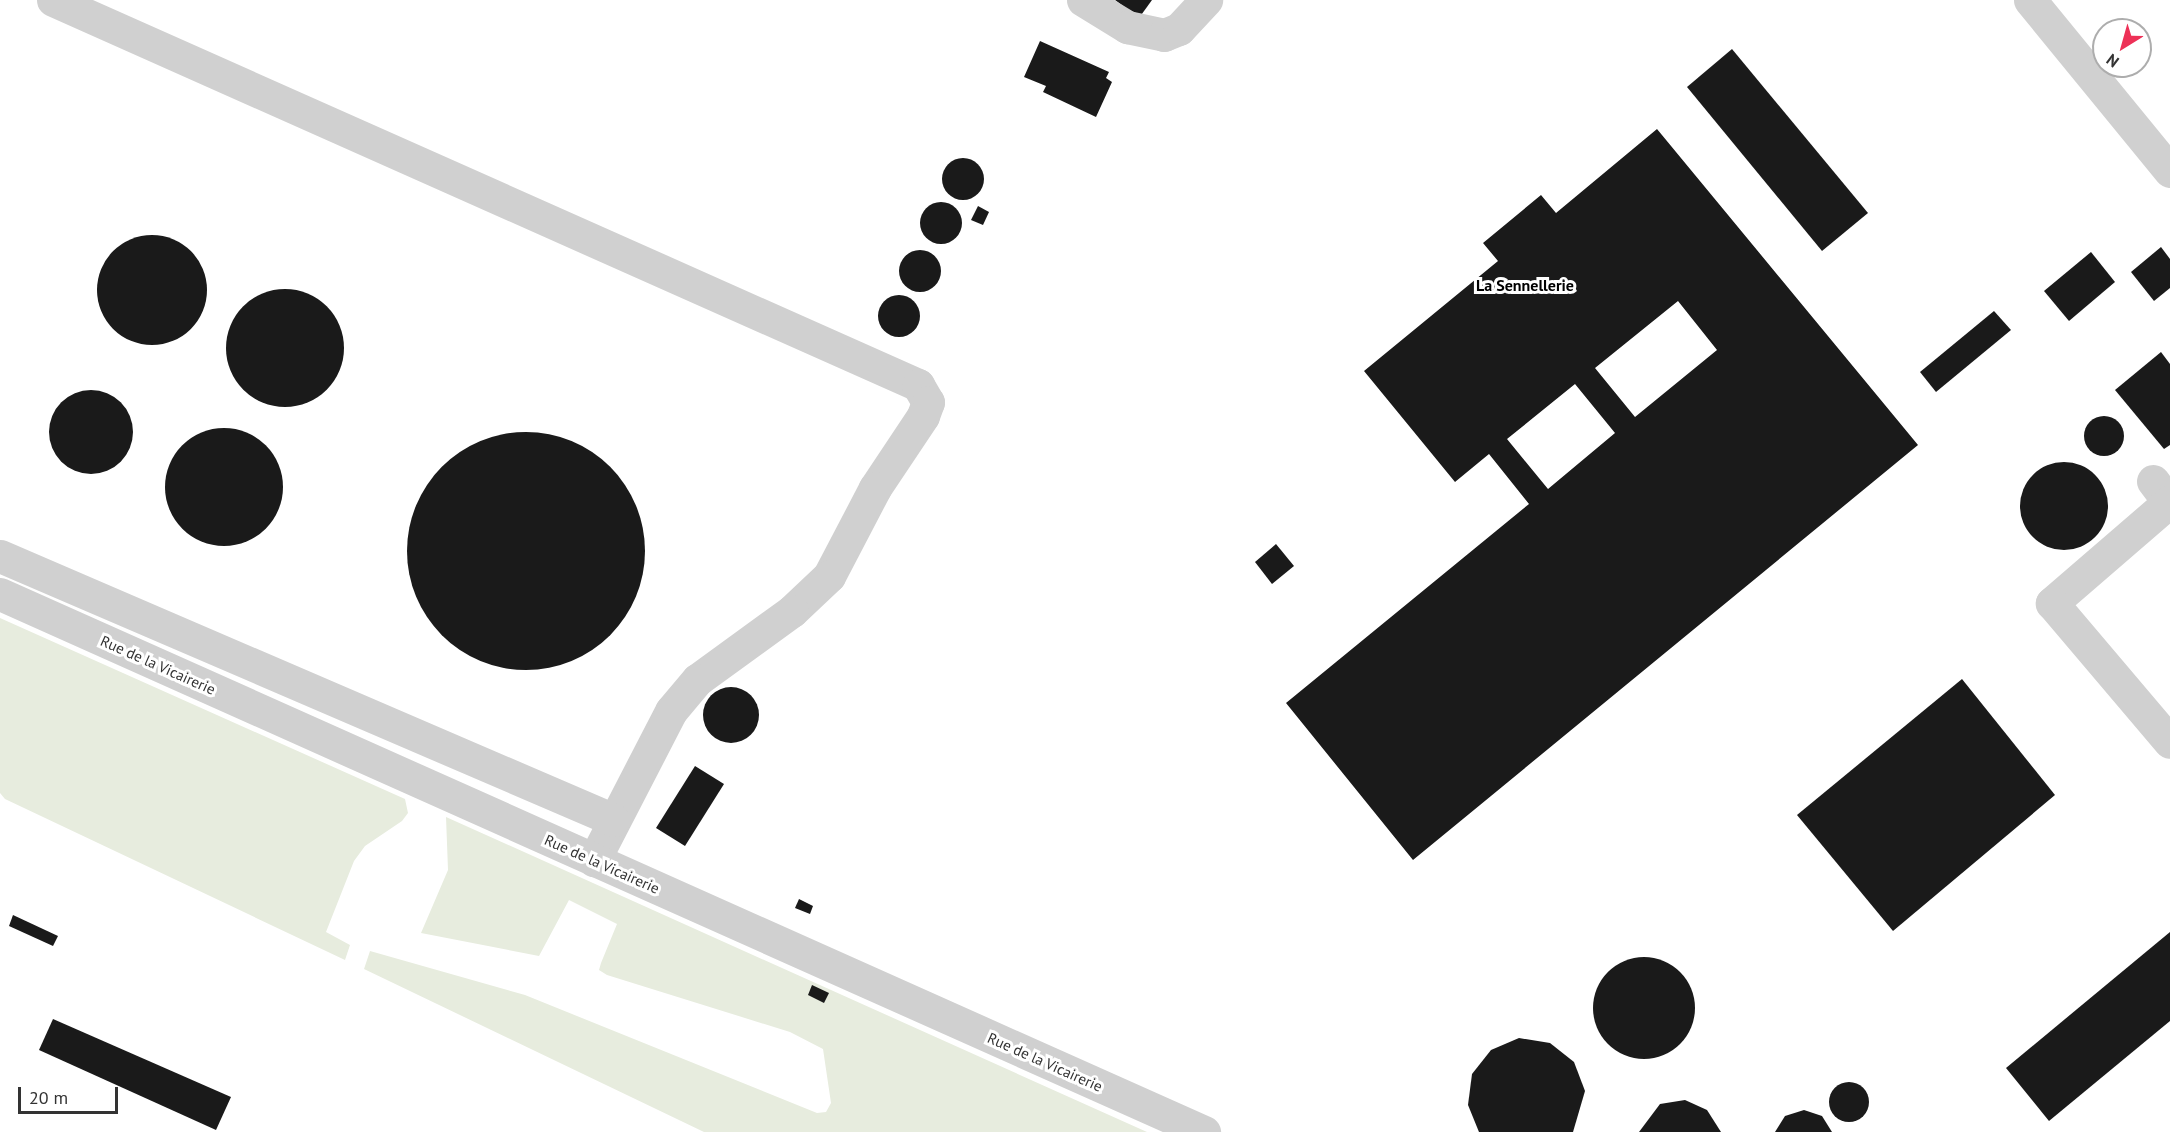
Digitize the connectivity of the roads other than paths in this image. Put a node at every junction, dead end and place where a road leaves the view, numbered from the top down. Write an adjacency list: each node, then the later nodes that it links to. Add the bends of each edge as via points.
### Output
1 (53, 0): 10 (street, via 918,385 928,402 923,416 874,488 829,576 792,611 697,680 671,711)
2 (1083, 0): 3 (street, via 1126,27 1164,35 1179,29)
3 (1206, 0)
4 (2030, 0): 5 (street)
5 (2170, 171)
6 (2153, 481): 9 (street, via 2169,502 2052,603)
7 (0, 556): 10 (street)
8 (0, 594): 11 (street, Rue de la Vicairerie)
9 (2170, 742)
10 (614, 820): 11 (street)
11 (594, 860): 12 (street, Rue de la Vicairerie)
12 (1203, 1132)

